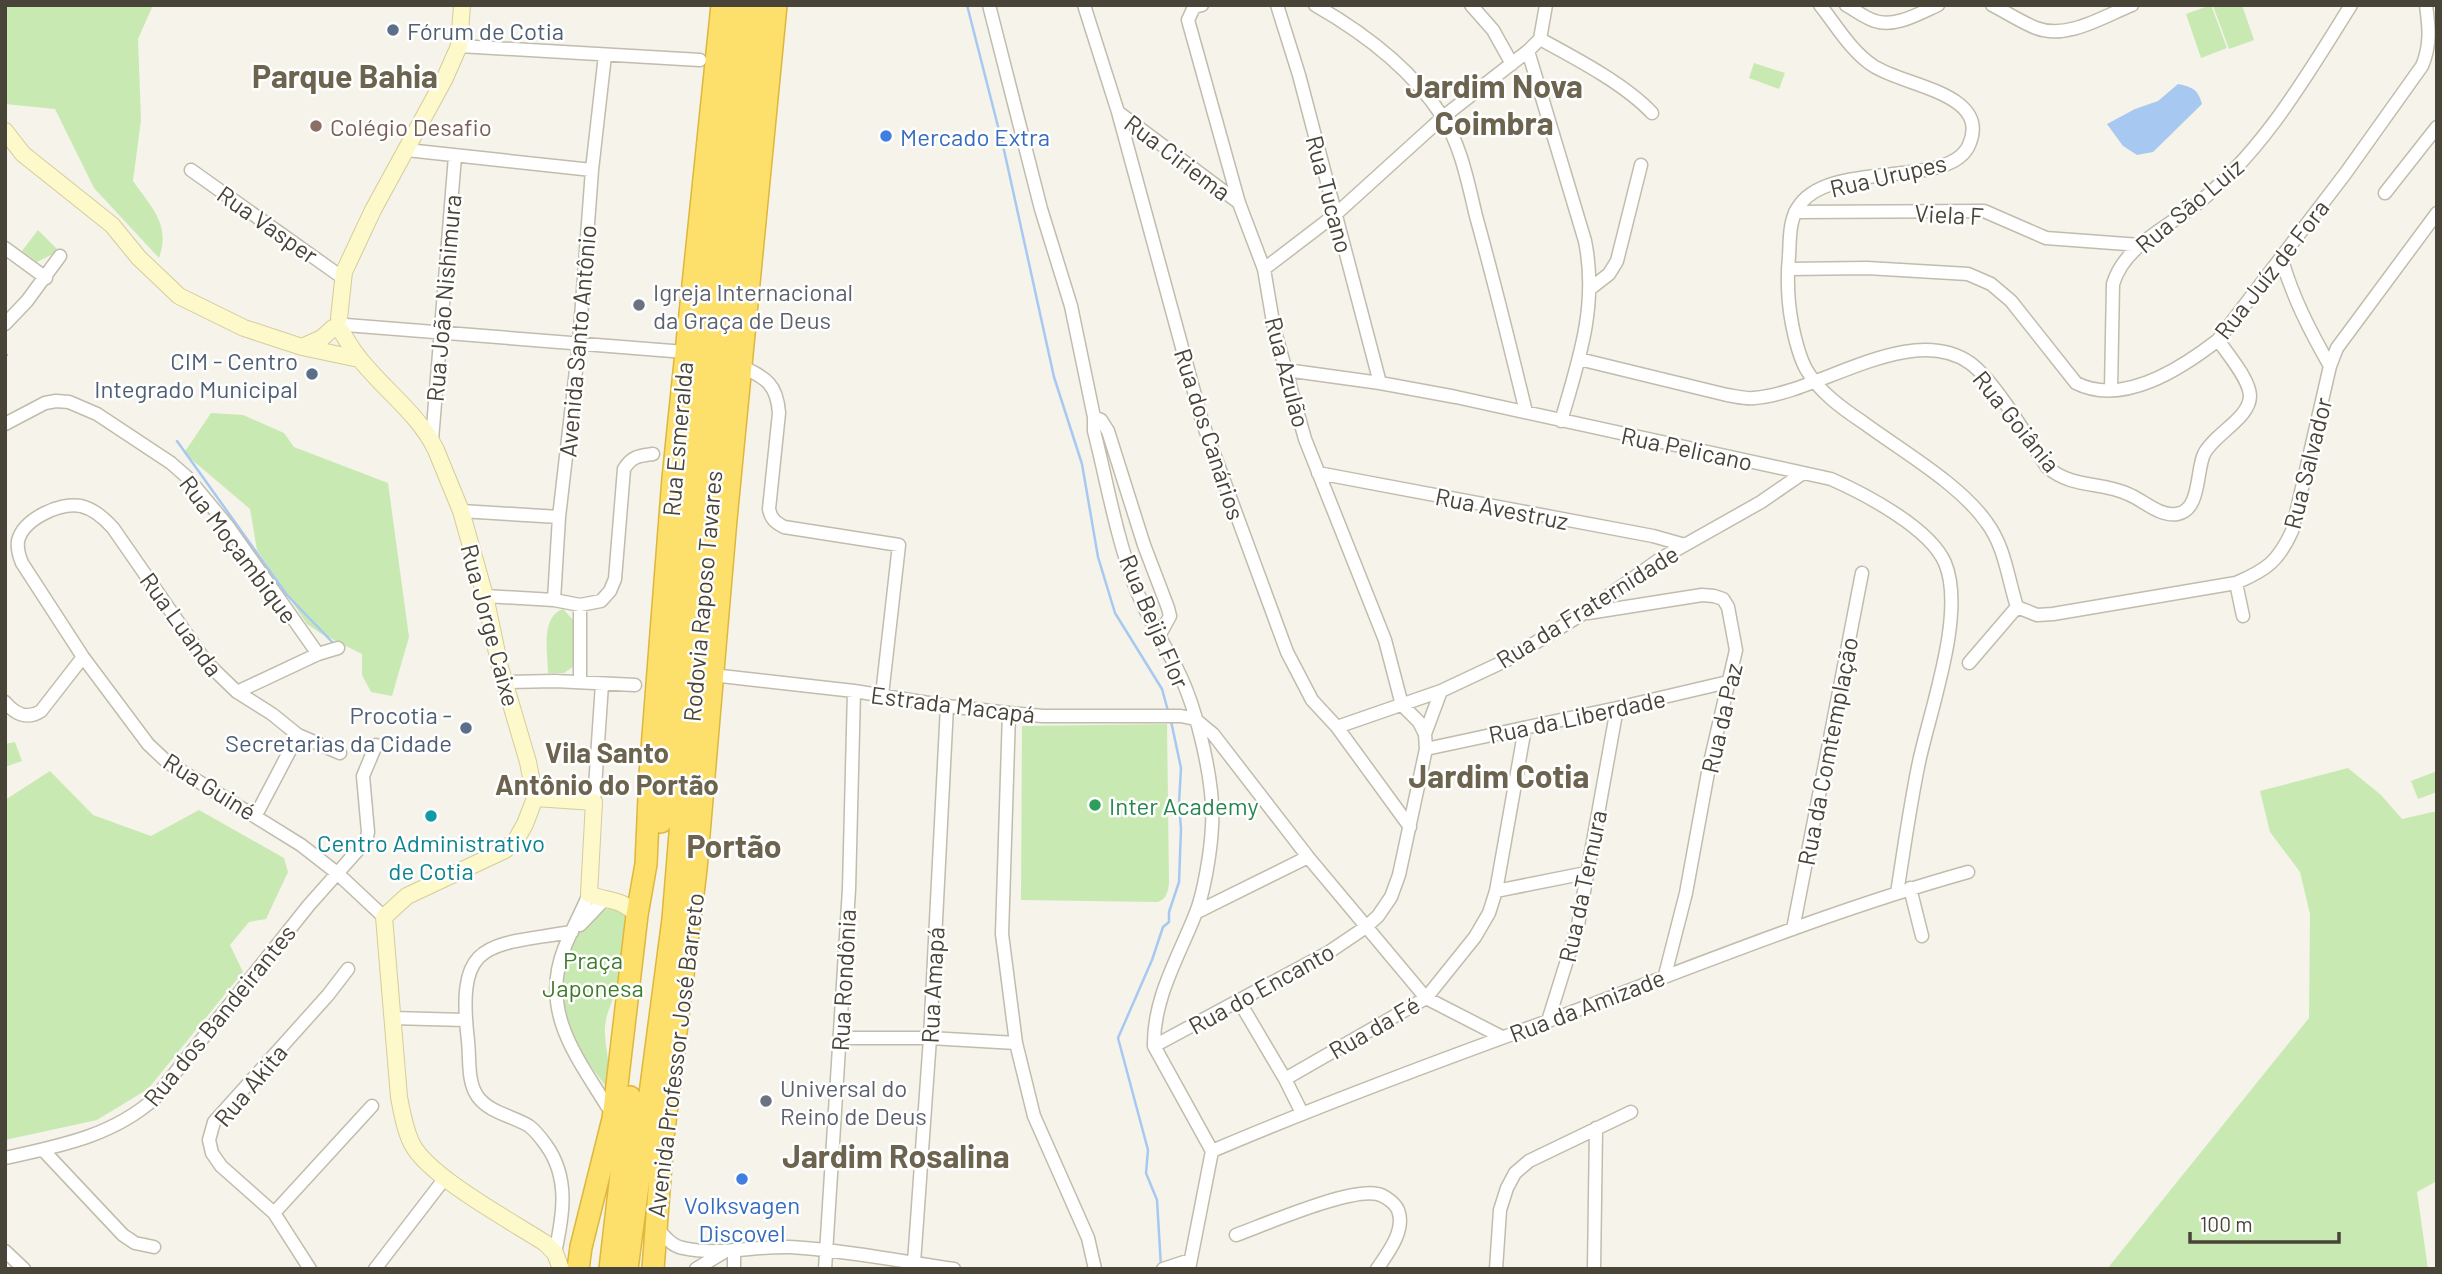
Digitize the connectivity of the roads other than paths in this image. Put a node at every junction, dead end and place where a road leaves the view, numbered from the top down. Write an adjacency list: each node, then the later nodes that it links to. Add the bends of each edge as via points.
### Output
1 (462, 5): 23 (main road)
2 (722, 5): 59 (highway, Rua Esmeralda)
3 (738, 5): 52 (highway, Rodovia Raposo Tavares)
4 (758, 5): 150 (highway, Rodovia Raposo Tavares, via 673,919)
5 (776, 5): 62 (highway, Avenida Professor José Barreto)
6 (989, 5): 69 (street, Rua Beija Flor, via 1071,306)
7 (1084, 5): 28 (street, Rua dos Canários)
8 (1202, 5): 39 (street, Rua Azulão, via 1194,7 1188,20)
9 (1278, 5): 42 (street, Rua Tucano)
10 (1315, 5): 30 (street, via 1384,50)
11 (1471, 5): 27 (street, via 1493,30)
12 (1546, 5): 22 (street)
13 (1820, 5): 40 (street, Rua Urupes, via 1864,60 1949,96 1962,106 1973,135 1956,160 1830,185 1808,196)
14 (1846, 5): 21 (street)
15 (1862, 5): 21 (street)
16 (1938, 5): 21 (street, via 1903,20)
17 (1992, 5): 18 (street, via 2052,32 2067,31)
18 (2132, 5)
19 (2351, 5): 43 (street, Rua São Luiz, via 2246,158 2211,192)
20 (2425, 6): 46 (street, Rua Juíz de Fora, via 2428,51 2413,80)
21 (1876, 22)
22 (1540, 39): 24 (street); 29 (street, via 1594,70)
23 (459, 46): 25 (street); 33 (main road)
24 (1528, 51): 27 (street); 51 (street, via 1585,241)
25 (605, 55): 26 (street); 37 (street, Avenida Santo Antônio)
26 (700, 60)
27 (1512, 64): 30 (street)
28 (1118, 112): 39 (street, Rua Ciriema); 112 (street, Rua dos Canários, via 1190,381 1231,505 1298,677)
29 (1652, 113)
30 (1443, 117): 42 (street); 68 (street, via 1461,160)
31 (2437, 127): 38 (street)
32 (5, 131): 58 (main road, via 23,154 113,225 179,296 244,328)
33 (407, 150): 34 (street); 50 (main road, via 373,210)
34 (455, 156): 37 (street); 55 (street, Rua João Nishimura)
35 (1641, 165): 51 (street, via 1617,261)
36 (191, 170): 50 (street, Rua Vasper)
37 (592, 170): 57 (street, Avenida Santo Antônio)
38 (2385, 193)
39 (1239, 202): 47 (street, Rua Azulão)
40 (1795, 212): 43 (street, Viela F, via 1984,211 2046,238); 48 (street)
41 (2437, 213): 63 (street, Rua Salvador, via 2346,332)
42 (1336, 214): 47 (street); 66 (street, Rua Tucano)
43 (2140, 245): 67 (street, Rua São Luiz, via 2117,271 2113,284)
44 (5, 248): 49 (street)
45 (60, 256): 49 (street)
46 (2282, 260): 56 (street, Rua Juíz de Fora); 63 (street, via 2304,321)
47 (1264, 269): 64 (street, Rua Azulão)
48 (1788, 269): 65 (street, via 1791,321 1806,369); 67 (street, Rua Juíz de Fora, via 1968,274 2011,300 2076,383 2088,389)
49 (46, 278): 53 (street)
50 (343, 278): 54 (main road)
51 (1591, 288): 61 (street)
52 (711, 298): 76 (highway); 150 (highway, Rodovia Raposo Tavares)
53 (5, 324)
54 (340, 325): 55 (street); 58 (main road); 60 (main road, Rua Jorge Caixe)
55 (441, 331): 57 (street); 72 (street, Rua João Nishimura)
56 (2218, 340): 65 (street, Rua Goiânia, via 2248,384 2248,406 2209,444 2193,503 2178,514 2115,489 2058,476 1987,379 1970,363 1949,353 1927,350 1887,356); 67 (street, Rua Juíz de Fora, via 2149,382)
57 (579, 344): 59 (street); 78 (street, Avenida Santo Antônio)
58 (302, 348): 60 (main road)
59 (685, 352): 76 (highway, Rua Esmeralda)
60 (359, 359): 72 (main road, Rua Jorge Caixe)
61 (1579, 359): 65 (street, via 1752,399); 70 (street)
62 (741, 366): 96 (highway, Avenida Professor José Barreto); 105 (street, via 762,376 778,399 771,517 784,527 899,545)
63 (2330, 366): 84 (street, Rua Salvador, via 2292,531 2273,562)
64 (1286, 370): 66 (street, Rua Pelicano); 74 (street, Rua Azulão)
65 (1815, 381): 88 (street, via 1840,407 1944,480 1986,521 2000,544)
66 (1380, 383): 68 (street, Rua Pelicano)
67 (2111, 390)
68 (1526, 412): 70 (street, Rua Pelicano)
69 (1094, 417): 91 (street, Rua Beija Flor, via 1125,557); 91 (street, via 1108,431 1166,600 1170,616)
70 (1561, 421): 75 (street, Rua Pelicano)
71 (5, 424): 93 (street, Rua Moçambique, via 45,403 69,402 97,414 170,463 227,524)
72 (432, 440): 77 (main road, Rua Jorge Caixe)
73 (653, 454): 87 (street, via 637,456 624,469 615,579 610,591 601,601)
74 (1318, 473): 80 (street, Rua Avestruz); 107 (street, Rua Azulão, via 1385,640)
75 (1803, 473): 81 (street, Rua da Fraternidade); 129 (street, Rua Pelicano, via 1831,479 1880,504 1934,547 1950,577 1948,641 1910,807)
76 (673, 478): 126 (highway, Rua Esmeralda)
77 (461, 511): 78 (street); 85 (main road, Rua Jorge Caixe)
78 (559, 517): 86 (street, Avenida Santo Antônio)
79 (33, 520): 94 (street, Rua Guiné, via 18,540 18,553); 104 (street, Rua Luanda, via 72,505 100,515 206,662)
80 (1653, 536): 81 (street, Rua Avestruz); 82 (street, via 1662,552)
81 (1685, 545): 82 (street, Rua da Fraternidade)
82 (1660, 559): 89 (street, Rua da Fraternidade)
83 (1862, 573): 135 (street, Rua da Comtemplação)
84 (2235, 583): 88 (street, Rua Salvador, via 2053,614 2037,615); 90 (street)
85 (485, 596): 86 (street); 97 (main road, Rua Jorge Caixe)
86 (554, 600): 87 (street)
87 (580, 605): 98 (street)
88 (2017, 607): 95 (street)
89 (1584, 613): 99 (street, Rua da Paz, via 1702,595 1723,599 1736,650); 103 (street, Rua da Fraternidade, via 1507,660)
90 (2243, 616)
91 (1159, 636): 111 (street, Rua Beija Flor, via 1180,673)
92 (338, 648): 93 (street)
93 (318, 654): 104 (street)
94 (83, 657): 106 (street, via 33,715 23,716); 121 (street, Rua Guiné, via 148,744 167,762)
95 (1969, 663)
96 (712, 674): 102 (street, Estrada Macapá); 162 (highway, Avenida Professor José Barreto, via 694,891)
97 (505, 682): 98 (street); 119 (main road, Rua Jorge Caixe)
98 (580, 682): 100 (street)
99 (1728, 682): 109 (street, Rua da Liberdade); 139 (street, Rua da Paz)
100 (602, 684): 101 (street); 120 (street)
101 (635, 685)
102 (854, 691): 105 (street, Estrada Macapá); 146 (street, Rua Rondônia)
103 (1441, 691): 107 (street, Rua da Fraternidade); 114 (street)
104 (237, 692): 115 (street, Rua Luanda)
105 (882, 695): 108 (street, Estrada Macapá)
106 (5, 702)
107 (1402, 705): 112 (street, Rua da Fraternidade); 114 (street, Rua Azulão)
108 (947, 706): 110 (street, Estrada Macapá); 147 (street, Rua Amapá)
109 (1617, 708): 113 (street, Rua da Liberdade); 127 (street, Rua da Ternura)
110 (1009, 713): 111 (street, Estrada Macapá); 148 (street, via 1002,934)
111 (1195, 719): 123 (street, Rua Beija Flor, via 1213,734); 131 (street, via 1212,804)
112 (1337, 727): 122 (street, Rua dos Canários)
113 (1525, 728): 117 (street, Rua da Liberdade); 128 (street, Rua da Fé)
114 (1425, 734): 117 (street)
115 (298, 736): 118 (street, Rua Luanda); 121 (street)
116 (376, 746): 125 (street, Rua dos Bandeirantes, via 363,776 368,838)
117 (1426, 748): 122 (street)
118 (340, 753)
119 (535, 798): 120 (main road); 133 (main road, via 516,840 505,850 407,896)
120 (594, 802): 130 (main road)
121 (256, 815): 125 (street, Rua Guiné)
122 (1410, 827): 134 (street, via 1391,897)
123 (1308, 857): 131 (street); 134 (street, Rua Beija Flor)
124 (1968, 872): 129 (street, Rua da Amizade)
125 (337, 873): 133 (street, Rua Guiné); 157 (street, Rua dos Bandeirantes, via 155,1098 137,1114 93,1137)
126 (644, 873): 130 (main road, via 630,888); 132 (highway)
127 (1586, 873): 128 (street); 144 (street, Rua da Ternura, via 1578,925)
128 (1496, 891): 140 (street, Rua da Fé, via 1475,937)
129 (1904, 891): 135 (street, Rua da Amizade); 137 (street)
130 (596, 897): 132 (main road, via 617,900); 136 (street)
131 (1197, 912): 149 (street, via 1164,990)
132 (637, 915): 153 (highway)
133 (384, 917): 142 (main road)
134 (1366, 927): 140 (street, Rua Beija Flor); 141 (street, Rua do Encanto)
135 (1793, 929): 139 (street, Rua da Amizade)
136 (572, 932): 143 (street, via 501,944 483,952 466,976); 153 (street, via 563,950 556,1005 570,1046)
137 (1922, 936)
138 (348, 969): 161 (street, Rua Akita, via 214,1122 209,1140 212,1153)
139 (1665, 975): 144 (street, Rua da Amizade)
140 (1426, 998): 145 (street, Rua Beija Flor); 151 (street, Rua da Fé)
141 (1239, 1001): 149 (street, Rua do Encanto); 151 (street)
142 (392, 1018): 143 (street); 160 (main road, via 404,1121 422,1159)
143 (465, 1020): 169 (street, via 471,1084 479,1098 493,1110 531,1127 559,1167 562,1220)
144 (1548, 1021): 145 (street, Rua da Amizade)
145 (1502, 1037): 154 (street, Rua da Amizade)
146 (840, 1038): 147 (street); 168 (street, Rua Rondônia)
147 (930, 1038): 148 (street); 171 (street, Rua Amapá)
148 (1016, 1043): 186 (street, via 1034,1116 1088,1238)
149 (1154, 1046): 158 (street)
150 (643, 1079): 180 (highway, Rodovia Raposo Tavares); 181 (highway, Rodovia Raposo Tavares)
151 (1285, 1079): 154 (street)
152 (372, 1106): 161 (street)
153 (610, 1112): 165 (highway)
154 (1302, 1112): 158 (street, Rua da Amizade)
155 (1631, 1112): 156 (street)
156 (1596, 1128): 188 (street, via 1529,1161 1515,1173 1500,1210); 189 (street)
157 (43, 1150): 159 (street, Rua dos Bandeirantes); 164 (street, via 123,1235)
158 (1212, 1151): 170 (street)
159 (5, 1158)
160 (445, 1178): 169 (main road); 176 (street)
161 (274, 1213): 175 (street, Rua Akita)
162 (655, 1225): 166 (street, via 674,1246); 172 (highway, Avenida Professor José Barreto)
163 (1236, 1235): 187 (street, via 1339,1198 1377,1194 1392,1202 1401,1221)
164 (154, 1247)
165 (581, 1247): 178 (highway); 179 (highway)
166 (729, 1250): 168 (street); 182 (street); 183 (street)
167 (5, 1251): 174 (street)
168 (825, 1251): 171 (street); 184 (street, Rua Rondônia)
169 (555, 1252): 177 (main road)
170 (1190, 1264): 173 (street)
171 (916, 1265): 185 (street)
172 (651, 1268)
173 (1167, 1268)
174 (23, 1269)
175 (310, 1269)
176 (375, 1269)
177 (561, 1269)
178 (578, 1269)
179 (590, 1269)
180 (610, 1269)
181 (627, 1269)
182 (696, 1269)
183 (734, 1269)
184 (825, 1269)
185 (954, 1269)
186 (1095, 1269)
187 (1377, 1269)
188 (1496, 1269)
189 (1594, 1269)

